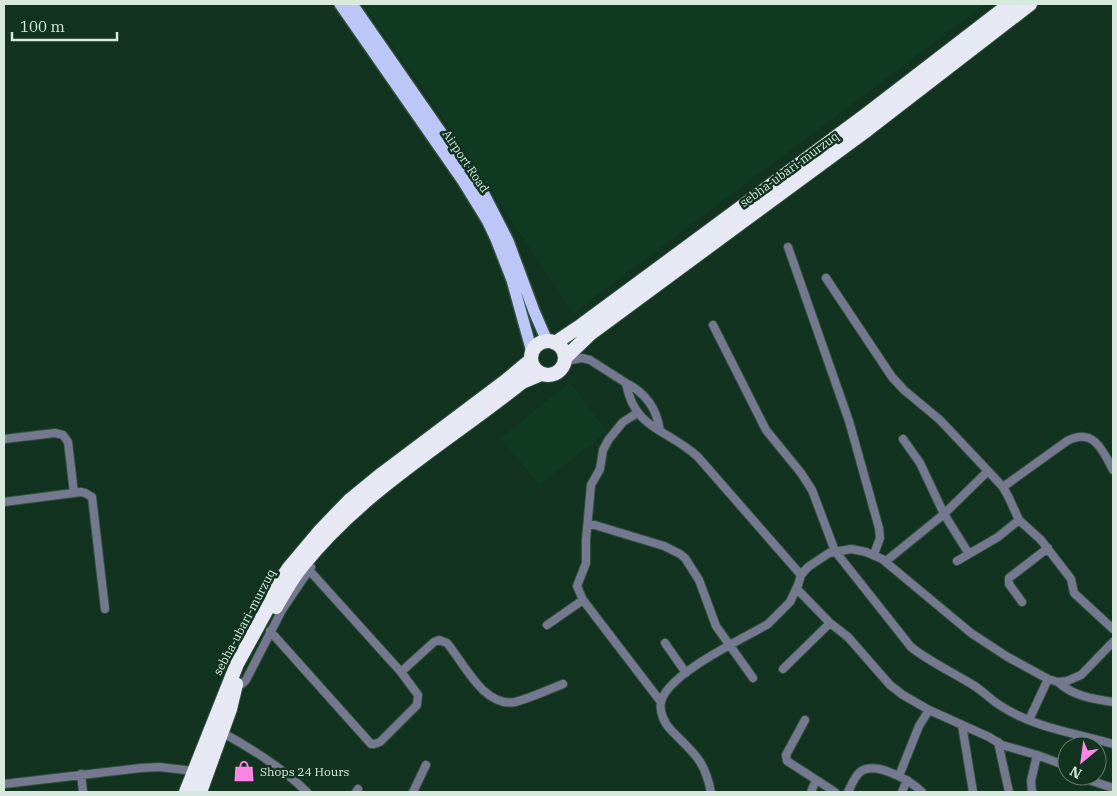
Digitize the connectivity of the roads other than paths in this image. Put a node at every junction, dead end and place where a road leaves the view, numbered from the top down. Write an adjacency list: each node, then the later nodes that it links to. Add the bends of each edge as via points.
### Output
1 (340, 4): 10 (main road, Airport Road, via 487,220 512,280)
2 (352, 4): 9 (main road, Airport Road, via 485,196 508,241 534,311)
3 (1010, 4): 5 (highway, sebha-ubari-murzuq)
4 (1030, 4): 5 (highway, sebha-ubari-murzuq)
5 (867, 122): 9 (highway, sebha-ubari-murzuq, via 582,325); 11 (highway, sebha-ubari-murzuq, via 591,333)
6 (788, 247): 29 (street, via 848,421 876,519 880,538)
7 (826, 278): 19 (street, via 892,377 940,420)
8 (713, 325): 27 (street, via 766,430 812,490)
9 (551, 342): 10 (highway, via 538,344); 11 (highway, via 561,347)
10 (532, 356): 12 (highway, via 534,368); 66 (highway, sebha-ubari-murzuq, via 365,487 308,545 278,584 244,649)
11 (565, 360): 12 (highway, via 558,372); 13 (street, via 590,360)
12 (541, 374): 28 (highway, sebha-ubari-murzuq, via 522,382 388,481 342,522)
13 (626, 383): 14 (street); 15 (street, via 647,399 656,414)
14 (637, 413): 15 (street); 25 (street, via 619,426 605,446 591,489)
15 (660, 431): 34 (street, via 698,456)
16 (4, 438): 21 (street, via 63,435 68,442)
17 (902, 439): 23 (street, via 920,463)
18 (1113, 470): 20 (street, via 1097,443 1089,438 1075,438 1066,441)
19 (988, 471): 20 (street); 23 (street)
20 (1003, 487): 24 (street)
21 (74, 493): 22 (street); 38 (street, via 92,497)
22 (4, 502)
23 (944, 514): 30 (street); 31 (street)
24 (1018, 520): 26 (street); 30 (street)
25 (588, 523): 36 (street, via 586,563 577,586); 45 (street, via 680,554 695,572 712,620)
26 (1048, 548): 37 (street, via 1009,578); 41 (street, via 1071,579 1074,594)
27 (835, 551): 29 (street, via 858,550); 34 (street, via 812,563); 58 (street, via 911,647 1001,706)
28 (315, 552): 33 (street); 53 (highway, sebha-ubari-murzuq, via 293,578 272,613)
29 (874, 554): 31 (street)
30 (970, 554): 32 (street)
31 (886, 561): 50 (street, via 971,633)
32 (958, 561)
33 (308, 570): 42 (street); 47 (street)
34 (801, 575): 35 (street)
35 (797, 588): 39 (street); 45 (street, via 776,618)
36 (583, 600): 40 (street); 54 (street)
37 (1022, 602)
38 (105, 609)
39 (830, 623): 46 (street); 56 (street, via 854,643 890,685)
40 (547, 625)
41 (1113, 629)
42 (270, 631): 47 (street, via 374,744 380,742 418,702 417,692); 53 (street, via 246,680)
43 (1113, 642): 51 (street, via 1081,675)
44 (665, 643): 48 (street)
45 (729, 646): 48 (street); 49 (street)
46 (783, 669)
47 (401, 672): 52 (street, via 439,640 447,643 483,690 496,700 513,702)
48 (686, 673): 54 (street, via 671,686)
49 (753, 678)
50 (1048, 679): 51 (street); 58 (street)
51 (1058, 682): 55 (street, via 1087,698)
52 (563, 684)
53 (236, 686): 60 (highway, sebha-ubari-murzuq)
54 (661, 702): 79 (street, via 664,719 698,757)
55 (1113, 702)
56 (929, 710): 59 (street); 68 (street)
57 (805, 720): 69 (street, via 786,758)
58 (1029, 720): 62 (street)
59 (962, 725): 61 (street); 85 (street)
60 (222, 732): 76 (highway, sebha-ubari-murzuq); 77 (street, via 251,747)
61 (998, 742): 63 (street); 86 (street)
62 (1113, 744)
63 (1037, 755): 64 (street); 87 (street)
64 (1057, 762)
65 (426, 765): 78 (street)
66 (194, 772): 67 (street, via 147,767); 75 (highway, sebha-ubari-murzuq)
67 (80, 774): 71 (street); 74 (street)
68 (899, 776): 70 (street); 82 (street, via 866,768 856,776)
69 (816, 780): 80 (street); 81 (street)
70 (907, 780): 83 (street); 84 (street)
71 (4, 784)
72 (1113, 788): 73 (street)
73 (1102, 789)
74 (83, 792)
75 (186, 792)
76 (200, 792)
77 (307, 792)
78 (413, 792)
79 (711, 792)
80 (810, 792)
81 (836, 792)
82 (848, 792)
83 (902, 792)
84 (922, 792)
85 (974, 792)
86 (1009, 792)
87 (1032, 792)

